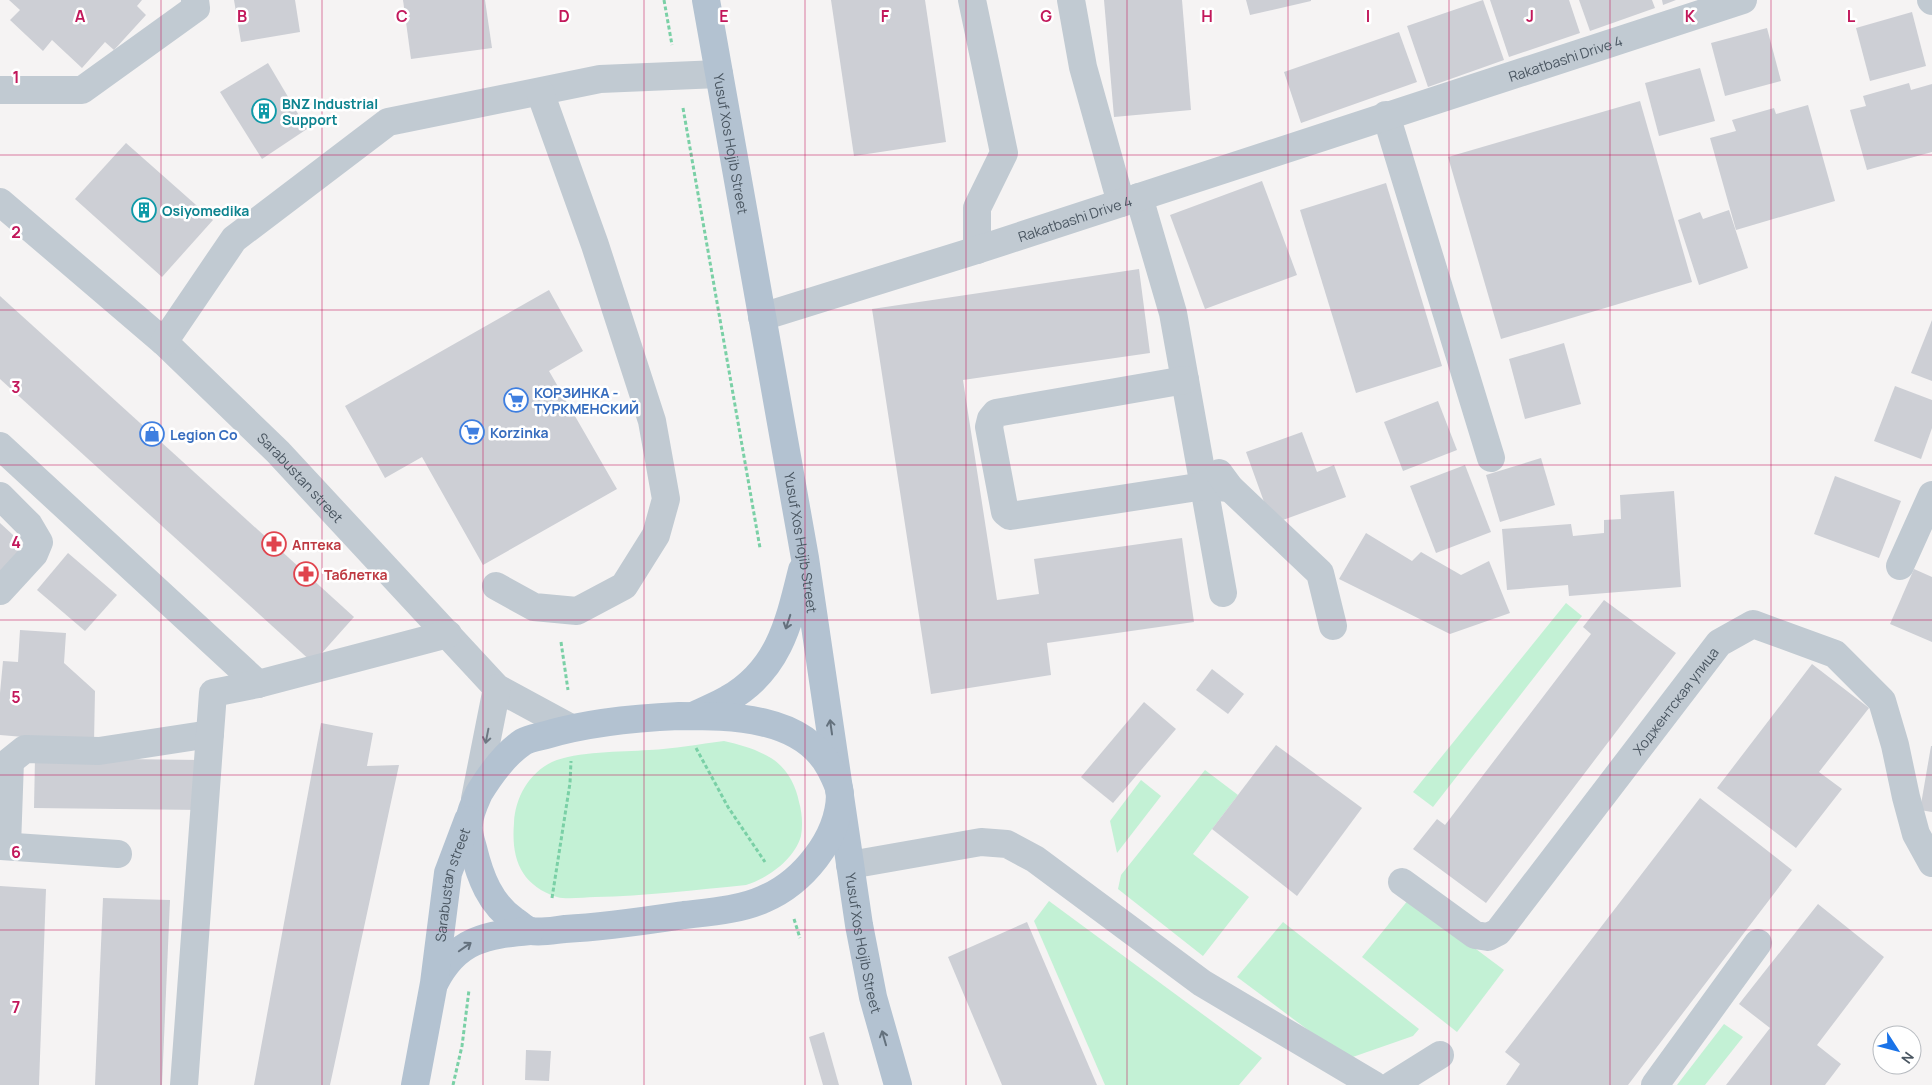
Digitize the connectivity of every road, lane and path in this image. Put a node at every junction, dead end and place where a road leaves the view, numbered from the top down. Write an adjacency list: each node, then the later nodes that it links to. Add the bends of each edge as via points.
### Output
1 (196, 0): 9 (street, via 196,8 82,90)
2 (664, 0): 8 (path)
3 (706, 0): 7 (main road, Yusuf Xos Hojib Street)
4 (972, 0): 14 (street, via 1004,153 976,208)
5 (1071, 0): 12 (street, via 1083,67)
6 (1743, 0): 11 (street, Rakatbashi Drive 4)
7 (719, 74): 8 (street); 15 (main road, Yusuf Xos Hojib Street)
8 (678, 75): 10 (street, via 600,79); 23 (path)
9 (0, 90)
10 (540, 92): 16 (street, via 388,122 234,239); 29 (street, via 595,245 652,421 666,499 656,535 624,586 577,611)
11 (1386, 115): 12 (street, Rakatbashi Drive 4); 19 (street)
12 (1130, 200): 14 (street, Rakatbashi Drive 4); 17 (street, via 1173,313)
13 (0, 202): 16 (street, Sarabustan street)
14 (977, 250): 15 (street, Rakatbashi Drive 4)
15 (762, 317): 24 (main road, Yusuf Xos Hojib Street)
16 (164, 342): 31 (street, Sarabustan street, via 278,452)
17 (1185, 380): 20 (street, via 1196,444); 20 (street, via 996,413 988,427 1005,512 1010,516)
18 (0, 446): 32 (street)
19 (1491, 458)
20 (1217, 487): 28 (street); 30 (street, via 1320,573)
21 (1932, 495): 25 (street)
22 (0, 496): 27 (street, via 29,525 39,542 34,554)
23 (760, 548)
24 (805, 558): 34 (main road, one-way to 34, via 783,639 765,669 729,699); 37 (main road, Yusuf Xos Hojib Street, one-way to 24)
25 (1900, 566)
26 (496, 586): 29 (street, via 534,607)
27 (0, 591)
28 (1223, 593)
29 (555, 609): 35 (path, via 568,686)
30 (1333, 626)
31 (448, 634): 32 (street); 33 (street, Sarabustan street)
32 (258, 684): 36 (street, via 213,692)
33 (497, 688): 35 (street, Sarabustan street); 38 (street, Sarabustan street, one-way to 38)
34 (686, 716): 35 (main road); 37 (main road, via 753,720 792,732 820,754 830,768); 44 (path, via 728,806)
35 (571, 728): 38 (main road, via 524,742 500,764); 45 (path, via 570,783 556,878)
36 (210, 734): 39 (street, via 99,751 24,749 10,761); 51 (street)
37 (840, 793): 42 (main road, Yusuf Xos Hojib Street); 44 (main road, via 836,816 823,846 803,874)
38 (474, 806): 45 (main road, via 468,825 470,837 478,868 492,899 501,911); 48 (main road, Sarabustan street, via 448,873)
39 (3, 846): 40 (street)
40 (118, 854)
41 (1932, 863): 43 (street, Ходжентская улица, via 1916,834 1896,745 1882,701 1835,654 1753,624 1719,643 1498,932 1488,938 1475,935)
42 (850, 865): 54 (main road, Yusuf Xos Hojib Street, one-way to 42, via 873,997); 55 (street, via 981,842 1007,844 1035,859 1202,983)
43 (1402, 882)
44 (783, 889): 45 (main road, via 762,900 719,911 596,928); 46 (path)
45 (538, 931): 48 (main road, one-way to 45, via 446,963 474,941 494,934)
46 (800, 938)
47 (1758, 943): 57 (street)
48 (434, 983): 52 (main road, Sarabustan street)
49 (470, 983): 53 (path)
50 (1440, 1055): 56 (street)
51 (184, 1085)
52 (415, 1085)
53 (453, 1085)
54 (898, 1085)
55 (1374, 1085)
56 (1392, 1085)
57 (1655, 1085)

